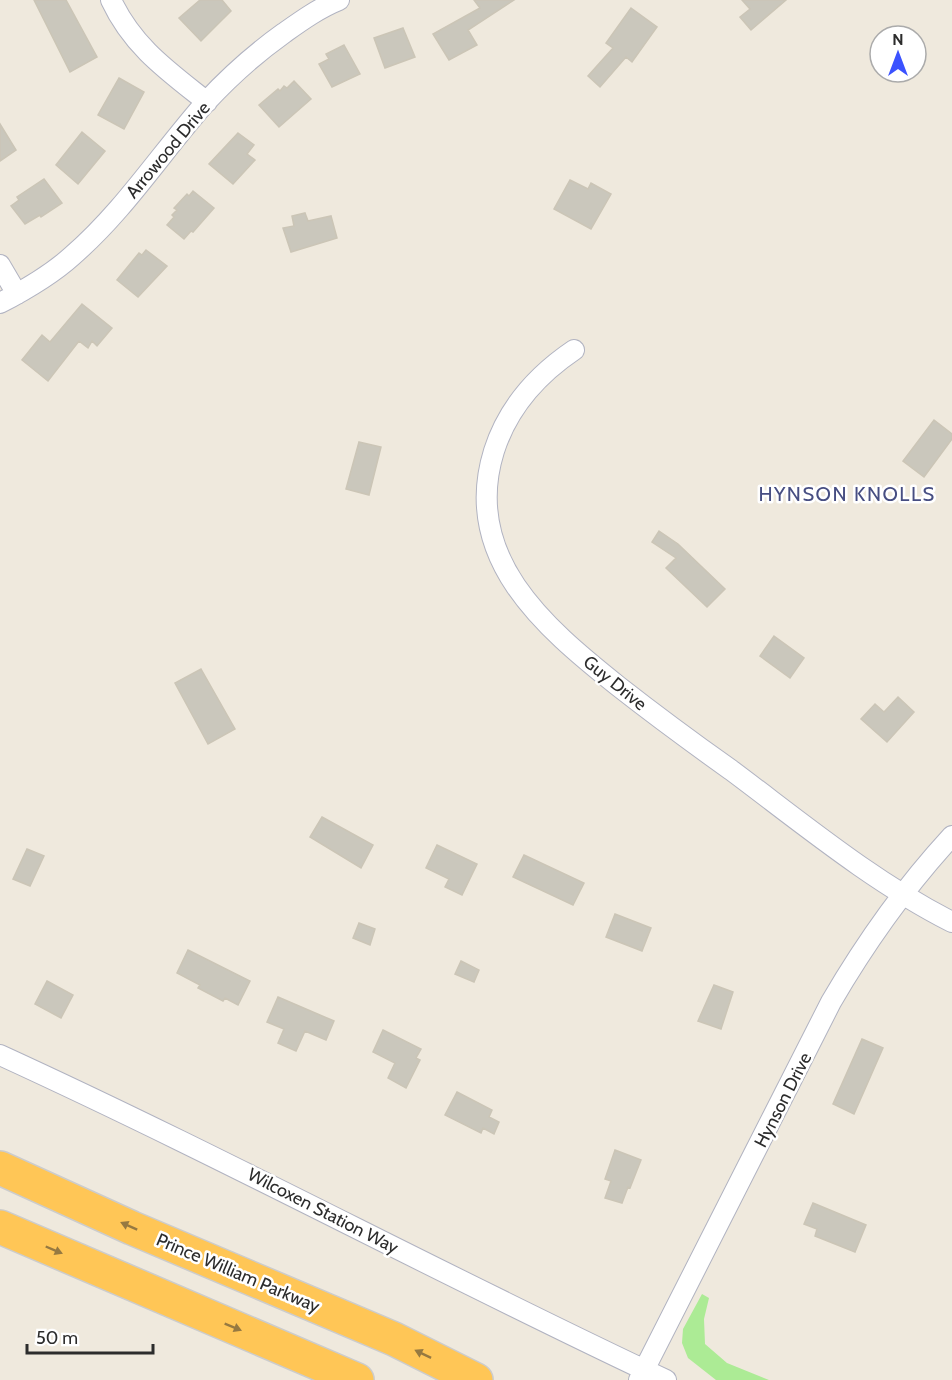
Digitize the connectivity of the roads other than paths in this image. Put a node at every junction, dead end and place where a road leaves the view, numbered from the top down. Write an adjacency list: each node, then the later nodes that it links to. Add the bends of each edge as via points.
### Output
1 (111, 0): 3 (street, via 133,38 151,58)
2 (339, 0): 3 (street, Arrowood Drive, via 266,46)
3 (207, 102): 5 (street, Arrowood Drive, via 103,227 72,257)
4 (0, 265): 5 (street)
5 (9, 299)
6 (574, 350): 8 (street, Guy Drive, via 537,379 523,396 498,437 491,462 487,502 491,530 511,580 546,624 602,673)
7 (952, 836): 8 (street, Hynson Drive)
8 (902, 894): 9 (street, Guy Drive); 13 (street, Hynson Drive, via 831,1002)
9 (952, 922)
10 (0, 1055): 13 (street, Wilcoxen Station Way, via 124,1112 560,1330)
11 (0, 1168): 15 (highway, Prince William Parkway, one-way to 11, via 394,1340)
12 (0, 1227): 14 (highway, one-way to 14)
13 (642, 1375): 16 (street, Wilcoxen Station Way)
14 (357, 1380)
15 (476, 1380)
16 (666, 1380)

